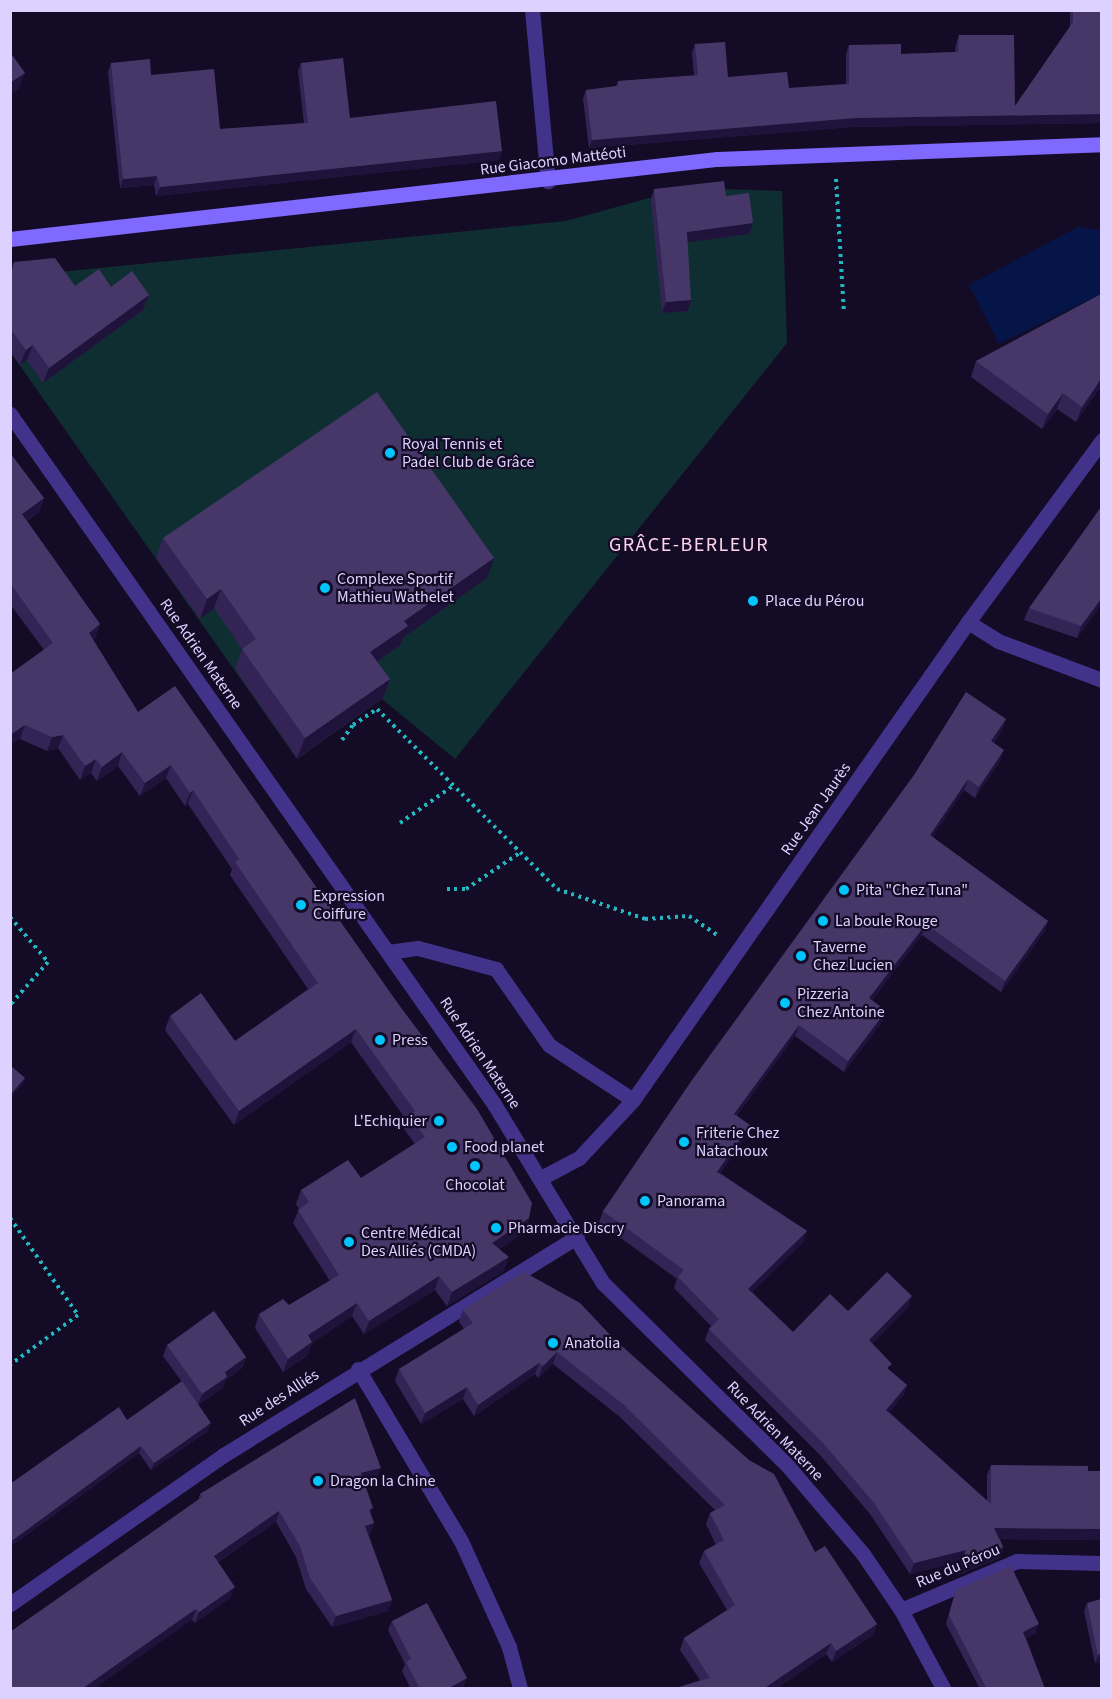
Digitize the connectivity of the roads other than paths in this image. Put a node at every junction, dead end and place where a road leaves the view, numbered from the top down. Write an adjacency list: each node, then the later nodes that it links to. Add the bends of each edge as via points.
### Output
1 (532, 10): 3 (street)
2 (1101, 144): 3 (street, Rue Giacomo Mattéoti, via 834,152 667,164)
3 (548, 181): 4 (street, Rue Giacomo Mattéoti)
4 (10, 239)
5 (10, 414): 9 (street, Rue Adrien Materne)
6 (1101, 440): 7 (street, Rue Jean Jaurès)
7 (968, 622): 8 (street, via 998,641); 10 (street, Rue Jean Jaurès)
8 (1101, 680)
9 (388, 952): 10 (street, via 418,948 496,969 549,1045); 11 (street, Rue Adrien Materne)
10 (633, 1100): 11 (street, Rue Jean Jaurès, via 579,1158)
11 (541, 1178): 12 (street, Rue Adrien Materne)
12 (577, 1237): 13 (street, Rue des Alliés); 16 (street, Rue Adrien Materne, via 603,1284 787,1465 863,1554)
13 (358, 1369): 15 (street, Rue des Alliés, via 222,1456); 17 (street, via 461,1541 509,1647)
14 (1101, 1563): 16 (street, Rue du Pérou, via 1017,1561)
15 (10, 1604)
16 (901, 1610): 18 (street, Rue Adrien Materne)
17 (520, 1689)
18 (942, 1689)

